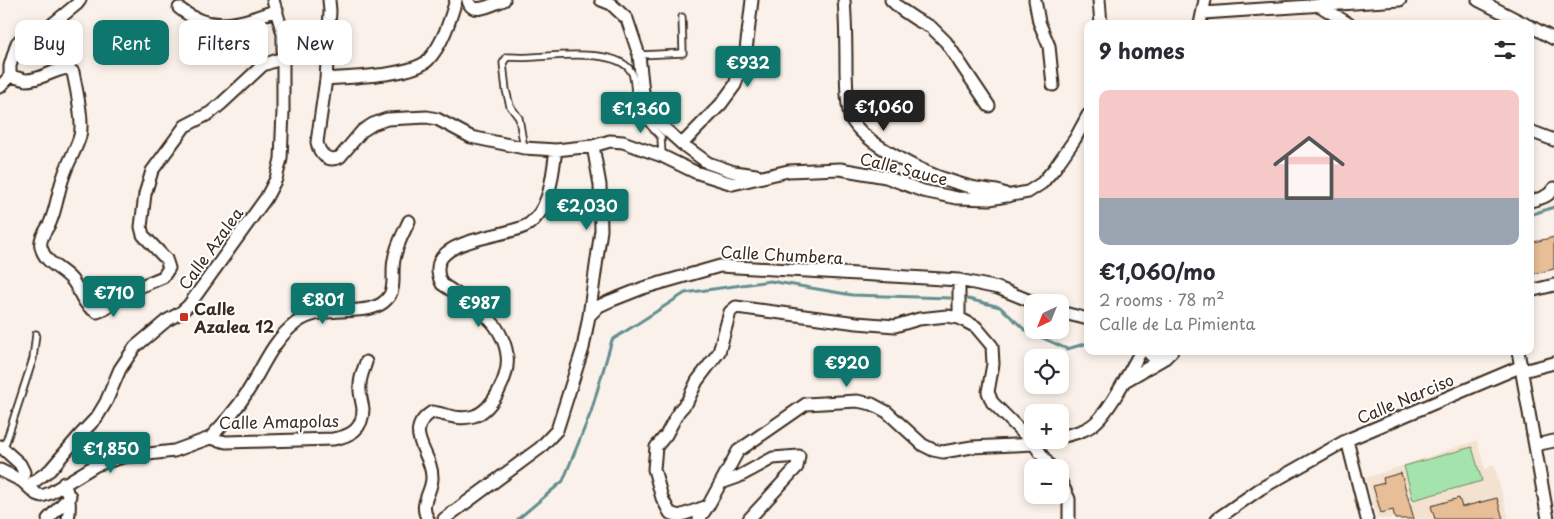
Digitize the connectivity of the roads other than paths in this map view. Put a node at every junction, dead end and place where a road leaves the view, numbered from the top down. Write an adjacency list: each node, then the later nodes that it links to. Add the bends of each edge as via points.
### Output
1 (80, 0): 31 (street, via 50,26 26,34 17,44)
2 (329, 0): 32 (street, Calle Sauce)
3 (456, 0): 32 (street, via 436,50 427,61 412,69)
4 (468, 0): 5 (street, via 469,6 479,9)
5 (504, 0)
6 (601, 0): 28 (street, via 611,4 627,19)
7 (752, 0): 39 (street, via 746,50 735,85)
8 (844, 0): 46 (street, via 846,94 850,116 857,127 871,140 919,169)
9 (892, 0): 35 (street, via 931,27 946,42)
10 (1035, 0): 33 (street, via 1039,22 1049,46)
11 (1205, 0): 20 (street)
12 (1400, 0): 17 (street)
13 (1478, 0): 25 (street)
14 (1100, 2): 22 (street); 23 (street)
15 (1290, 4): 17 (street); 20 (street)
16 (275, 5): 18 (street, via 244,22 230,24 206,23 190,17); 21 (street, Calle Azalea)
17 (1320, 6): 24 (street)
18 (179, 8)
19 (682, 18): 28 (lane, via 683,53)
20 (1201, 19)
21 (279, 20)
22 (1101, 20)
23 (1107, 20)
24 (1343, 20)
25 (1517, 20)
26 (1534, 28): 27 (street)
27 (1554, 39)
28 (639, 55): 39 (street, via 643,92 654,119)
29 (278, 60): 31 (street, via 263,65 210,113 185,126 152,171 144,194 141,227 143,235 166,259 169,268 163,277 127,292 97,312 88,308 71,279 54,267 41,246 80,134 73,72 67,68 27,80)
30 (283, 65): 76 (street, Calle Azalea, via 281,158 276,179 266,198 189,305 135,347 120,369 97,418 50,470)
31 (10, 76): 34 (street)
32 (326, 79): 41 (street, Calle Sauce, via 317,142 322,155 329,159 340,157 362,131 373,124 402,117 438,119 471,137)
33 (1053, 85)
34 (0, 87)
35 (989, 106)
36 (1084, 122): 46 (street, Calle Sauce, via 1042,183 1028,192)
37 (1534, 132): 38 (street)
38 (1554, 140)
39 (682, 144): 44 (street, via 708,163 734,172)
40 (593, 146): 42 (street, Calle Sauce); 43 (street, Calle Sauce, via 610,140); 54 (street, via 600,185 601,230)
41 (524, 148): 42 (street, Calle Sauce); 43 (lane, via 519,118 510,106 506,90 504,63 507,57 585,54 626,64 646,122 661,137)
42 (556, 150): 85 (street, via 546,200 529,224 469,241 451,250 437,265 442,284 491,321 508,356 506,371 493,401 475,416 459,418 432,412 420,424 421,445 432,469 424,507)
43 (662, 156): 44 (street, Calle Sauce, via 695,172 733,184)
44 (765, 176): 46 (street, Calle Sauce, via 788,171 840,169 886,177 923,191 957,198)
45 (1554, 188): 47 (street, via 1551,193)
46 (1009, 196)
47 (1534, 200)
48 (409, 221): 69 (street, via 398,243 393,287 386,301 360,310 322,311 307,315 294,324 271,349 241,403)
49 (959, 280): 52 (street, Calle Chumbera, via 998,288); 54 (street, Calle Chumbera, via 720,266 643,288 604,304); 55 (street)
50 (1554, 285): 51 (street)
51 (1534, 290)
52 (1024, 298)
53 (1069, 314): 56 (street)
54 (589, 316): 86 (street, via 583,348 557,430 540,448)
55 (959, 318): 67 (street, via 976,327 992,346 993,364 988,392 992,402); 82 (street, via 919,319 895,326 736,307 730,312 719,352 656,447 654,469 670,513 679,516)
56 (1084, 318)
57 (36, 334): 74 (lane, via 33,359)
58 (1138, 355): 66 (street)
59 (1151, 355): 60 (street, via 1155,359)
60 (1165, 355)
61 (1167, 355): 66 (street)
62 (1519, 355): 65 (street)
63 (366, 362): 69 (street, Calle Amapolas, via 360,384 361,420 348,436 226,442)
64 (1554, 363): 65 (street, Calle Narciso)
65 (1523, 368): 70 (street, Calle Narciso); 73 (street)
66 (1124, 381): 68 (street, via 1096,422)
67 (1024, 434)
68 (1069, 435)
69 (210, 438): 77 (street, Calle Amapolas, via 174,451 114,459)
70 (1347, 440): 91 (street, via 1260,489); 92 (street, Calle Narciso)
71 (1554, 441): 73 (street)
72 (1024, 444): 78 (street, via 943,452 923,445 888,412 872,404 857,400 806,404 738,451)
73 (1535, 445): 93 (street)
74 (2, 447): 76 (street, via 20,464)
75 (0, 470): 76 (street, Calle Amapolas)
76 (25, 483): 77 (street, Calle Amapolas, via 42,496)
77 (64, 483): 79 (street)
78 (722, 483): 82 (street); 88 (street, via 738,478 773,458 799,456 798,467)
79 (70, 496): 83 (street); 84 (street)
80 (1068, 504): 89 (street)
81 (1069, 504): 90 (street)
82 (708, 506): 87 (street)
83 (48, 519)
84 (68, 519)
85 (428, 519)
86 (444, 519)
87 (699, 519)
88 (749, 519)
89 (1063, 519)
90 (1069, 519)
91 (1217, 519)
92 (1367, 519)
93 (1548, 519)

